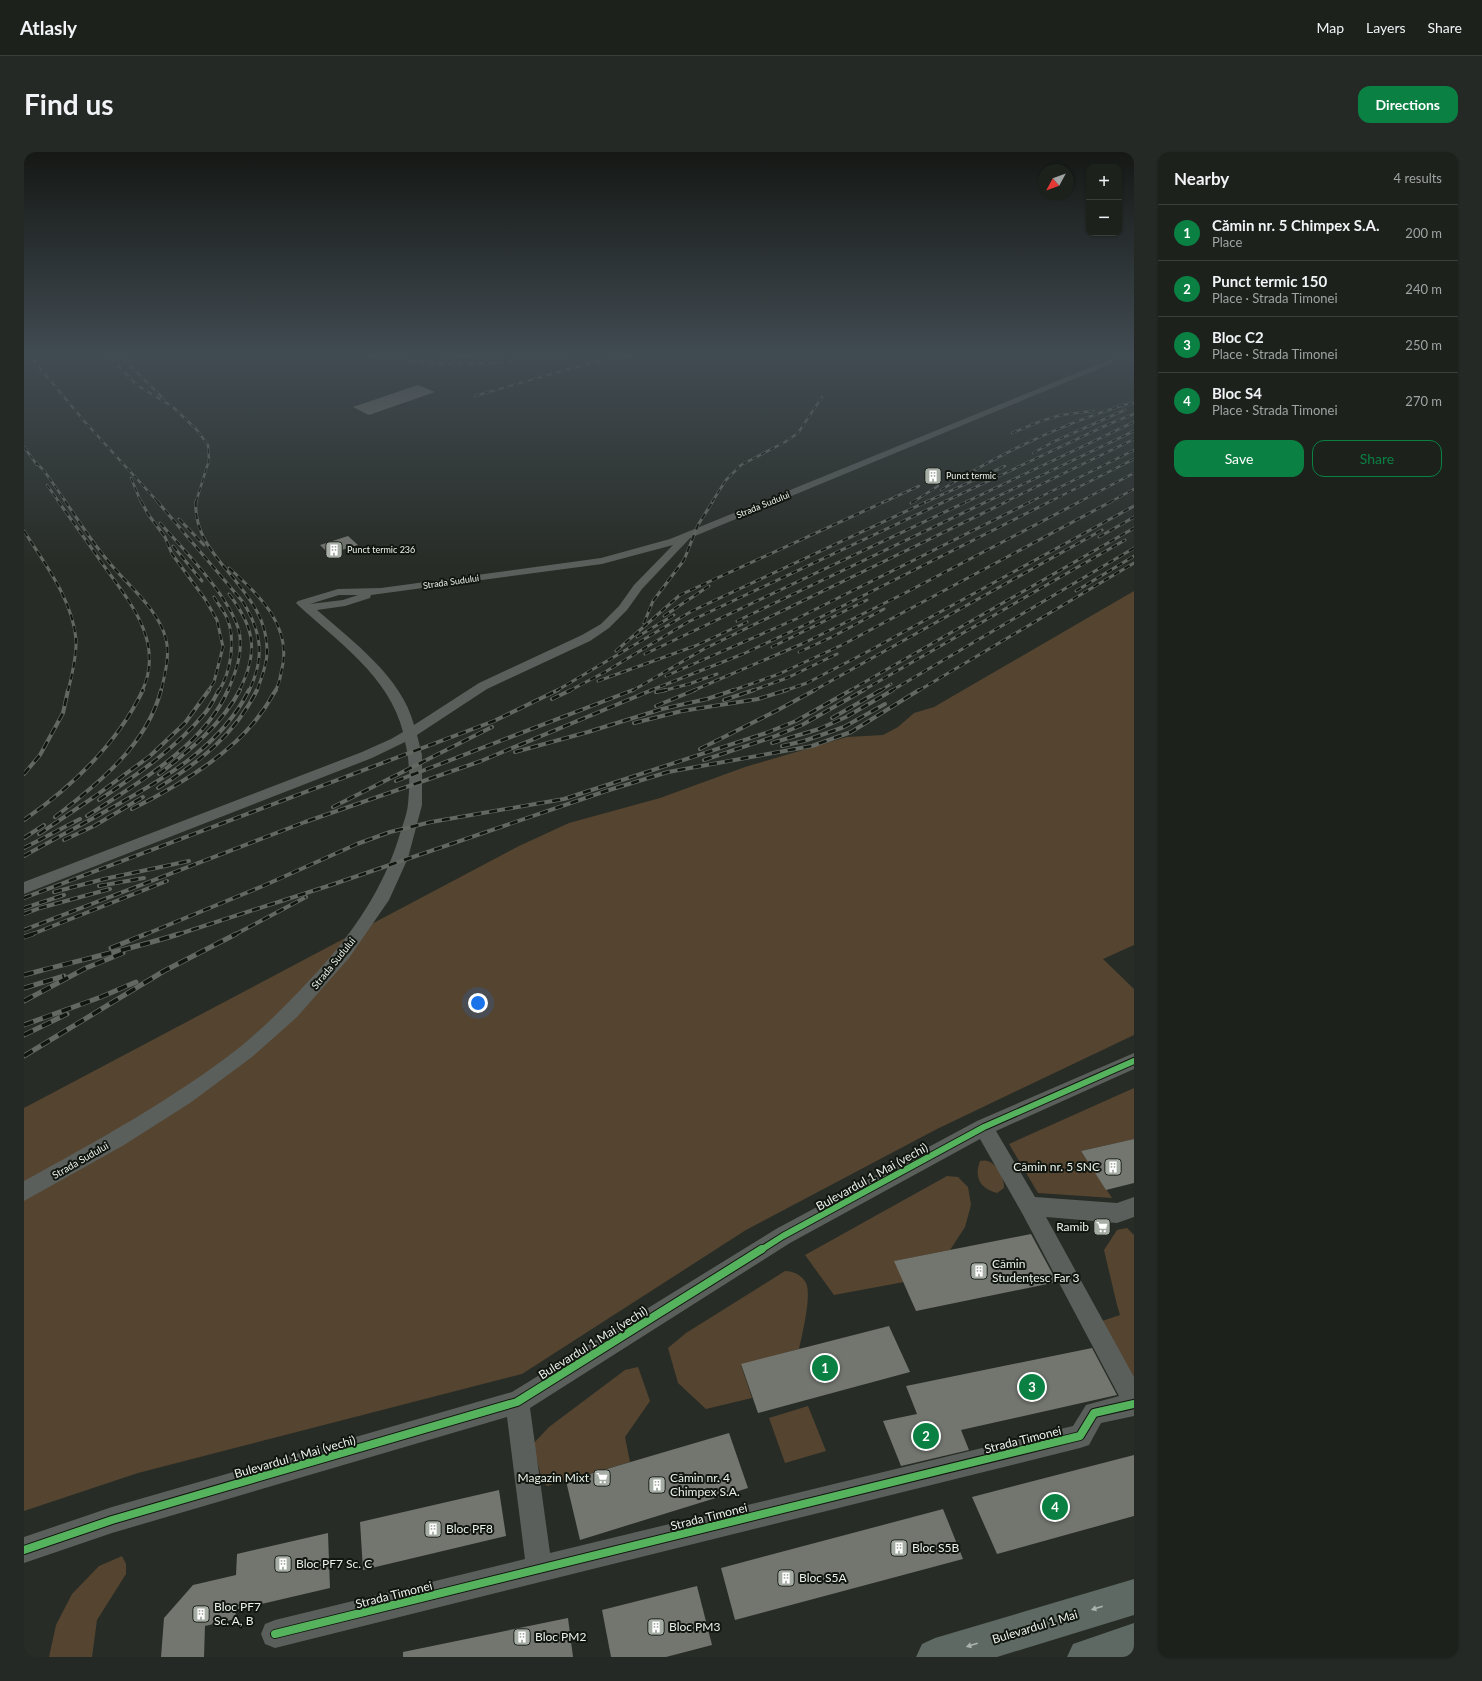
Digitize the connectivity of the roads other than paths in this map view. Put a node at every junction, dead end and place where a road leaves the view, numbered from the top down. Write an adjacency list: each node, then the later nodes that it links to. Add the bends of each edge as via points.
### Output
1 (957, 425): 2 (street, Strada Sudului)
2 (686, 537): 3 (street, Strada Sudului, via 602,561); 7 (street, via 605,626 586,638 483,686 396,742 367,756)
3 (381, 591): 4 (street, Strada Sudului); 5 (street, Strada Sudului, via 338,592)
4 (344, 603): 5 (street, Strada Sudului); 6 (street, via 334,616)
5 (305, 606): 6 (street, Strada Sudului)
6 (330, 627): 10 (street, Strada Sudului, via 367,661 388,685 405,715 415,755 415,805 400,858 383,896 343,954 291,1012 246,1052 183,1097)
7 (24, 888)
8 (1134, 1061): 9 (street, Bulevardul 1 Mai (vechi))
9 (984, 1127): 11 (street); 14 (street, Bulevardul 1 Mai (vechi), via 783,1236)
10 (24, 1192)
11 (1029, 1206): 12 (street, via 1117,1213); 13 (street)
12 (1134, 1207)
13 (1134, 1400)
14 (517, 1402): 16 (street, Bulevardul 1 Mai (vechi), via 112,1520); 17 (street)
15 (1134, 1404): 17 (street, Strada Timonei, via 1094,1413 1080,1436)
16 (24, 1550)
17 (539, 1569): 19 (street, Strada Timonei)
18 (1134, 1597): 21 (main road, Bulevardul 1 Mai, one-way to 21)
19 (275, 1634)
20 (1134, 1642): 22 (main road)
21 (935, 1657)
22 (1086, 1657)

